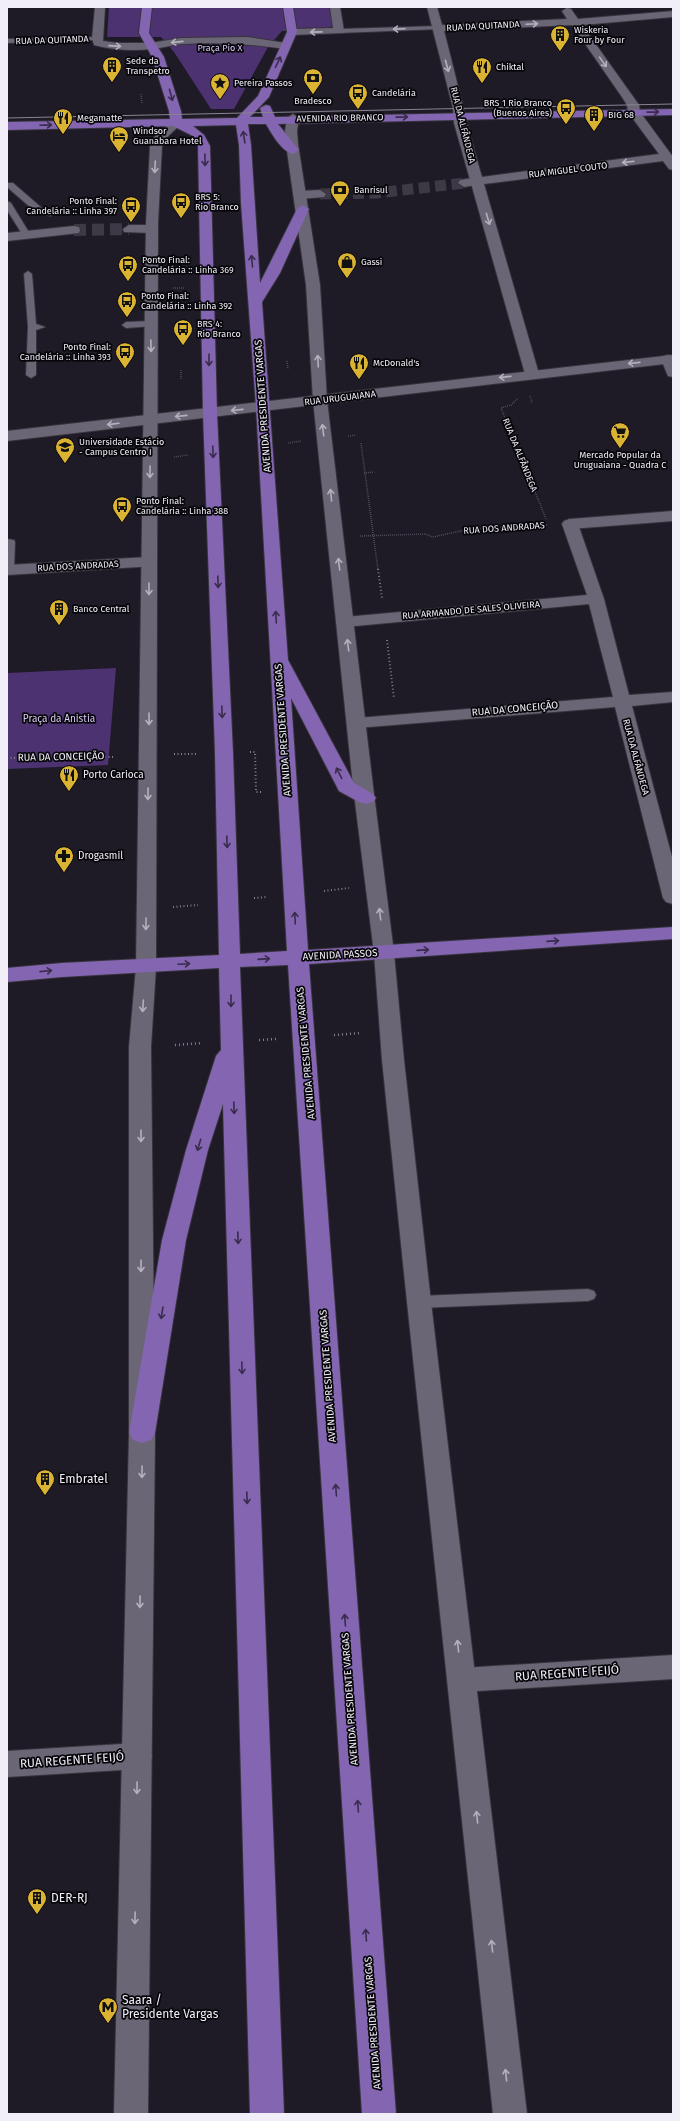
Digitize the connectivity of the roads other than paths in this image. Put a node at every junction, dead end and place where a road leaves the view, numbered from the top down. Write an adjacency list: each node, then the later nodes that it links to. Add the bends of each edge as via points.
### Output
1 (100, 7): 13 (main road)
2 (147, 7): 15 (main road, via 144,33)
3 (288, 7): 12 (main road)
4 (335, 7): 11 (main road)
5 (432, 7): 10 (main road, RUA DA ALFÂNDEGA)
6 (565, 7): 9 (main road)
7 (658, 7): 8 (main road)
8 (671, 16): 9 (main road, RUA DA QUITANDA)
9 (574, 22): 10 (main road, RUA DA QUITANDA, one-way to 9); 18 (main road, one-way to 18, via 627,96)
10 (438, 28): 11 (lane, RUA DA QUITANDA, one-way to 11); 20 (main road, RUA DA ALFÂNDEGA, one-way to 20)
11 (339, 31): 12 (main road, RUA DA QUITANDA, one-way to 12)
12 (292, 32): 16 (main road)
13 (97, 38): 14 (lane, RUA DA QUITANDA); 15 (main road, one-way to 15, via 98,43 106,45)
14 (7, 41)
15 (150, 46): 16 (main road, one-way to 15, via 248,40 181,41); 24 (main road, one-way to 24, via 158,56)
16 (286, 46): 17 (main road, one-way to 16)
17 (263, 97): 22 (main road); 23 (main road)
18 (634, 112): 19 (main road, AVENIDA RIO BRANCO, one-way to 19); 20 (main road, AVENIDA RIO BRANCO); 27 (main road)
19 (673, 112)
20 (460, 116): 21 (main road, AVENIDA RIO BRANCO, one-way to 20); 28 (main road, RUA DA ALFÂNDEGA)
21 (292, 118): 22 (main road, AVENIDA RIO BRANCO); 26 (main road)
22 (270, 119): 23 (main road, AVENIDA RIO BRANCO); 26 (main road, via 286,144)
23 (241, 120): 24 (main road, AVENIDA RIO BRANCO); 42 (main road, AVENIDA PRESIDENTE VARGAS, one-way to 23)
24 (176, 123): 25 (main road, AVENIDA RIO BRANCO, one-way to 24); 37 (main road, one-way to 37, via 160,137 156,146); 50 (main road, one-way to 50, via 192,129 203,140 204,146 207,281 210,306)
25 (7, 126)
26 (293, 150): 32 (main road)
27 (671, 160): 28 (main road, RUA MIGUEL COUTO, one-way to 28)
28 (478, 181): 29 (street, RUA MIGUEL COUTO); 46 (main road, RUA DA ALFÂNDEGA, one-way to 46)
29 (464, 183)
30 (10, 185): 35 (lane, via 40,211)
31 (320, 194): 32 (street)
32 (299, 195): 34 (main road)
33 (7, 203): 39 (lane)
34 (303, 209): 42 (main road, via 273,273); 48 (main road, one-way to 34, via 313,285)
35 (48, 214)
36 (129, 229): 37 (main road)
37 (152, 229): 43 (main road)
38 (74, 230): 39 (main road)
39 (26, 234): 40 (main road)
40 (7, 237)
41 (28, 274): 47 (lane, via 36,327)
42 (256, 300): 49 (main road, AVENIDA PRESIDENTE VARGAS)
43 (150, 324): 44 (lane); 51 (main road, one-way to 51)
44 (126, 325)
45 (671, 364): 46 (main road, RUA URUGUAIANA, one-way to 46)
46 (532, 374): 48 (main road, RUA URUGUAIANA, one-way to 48)
47 (31, 375)
48 (320, 400): 49 (main road, RUA URUGUAIANA); 59 (main road, one-way to 48)
49 (263, 408): 50 (main road, RUA URUGUAIANA, one-way to 50); 60 (main road, AVENIDA PRESIDENTE VARGAS, one-way to 49)
50 (210, 414): 51 (main road, RUA URUGUAIANA, one-way to 51); 69 (main road, one-way to 69)
51 (151, 419): 52 (main road, RUA URUGUAIANA, one-way to 52); 56 (main road, one-way to 56)
52 (7, 436)
53 (673, 516): 54 (main road)
54 (570, 524): 58 (street, RUA DA ALFÂNDEGA)
55 (7, 542): 57 (lane, via 10,542)
56 (150, 562): 57 (main road, RUA DOS ANDRADAS); 70 (main road, one-way to 70)
57 (8, 570)
58 (596, 599): 59 (street, RUA ARMANDO DE SALES OLIVEIRA); 62 (street, RUA DA ALFÂNDEGA)
59 (345, 622): 63 (main road, one-way to 59)
60 (278, 656): 64 (main road, one-way to 60, via 346,787); 68 (main road, AVENIDA PRESIDENTE VARGAS, one-way to 60)
61 (673, 697): 62 (street, RUA DA CONCEIÇÃO)
62 (622, 701): 63 (street, RUA DA CONCEIÇÃO); 65 (street, RUA DA ALFÂNDEGA)
63 (357, 723): 64 (main road)
64 (366, 798): 67 (main road, one-way to 64)
65 (673, 898)
66 (673, 933): 67 (main road, AVENIDA PASSOS, one-way to 66)
67 (384, 953): 68 (main road, AVENIDA PASSOS); 74 (main road)
68 (298, 957): 69 (main road, AVENIDA PASSOS, one-way to 68); 82 (main road, AVENIDA PRESIDENTE VARGAS, one-way to 68)
69 (231, 962): 70 (main road, AVENIDA PASSOS, one-way to 69); 72 (main road, one-way to 72)
70 (146, 967): 71 (main road, AVENIDA PASSOS, one-way to 70); 75 (main road, one-way to 75, via 140,1047)
71 (7, 975)
72 (232, 1042): 75 (main road, one-way to 75, via 197,1150 174,1240); 81 (main road, one-way to 81)
73 (588, 1295): 74 (lane)
74 (419, 1302): 77 (main road, one-way to 74)
75 (142, 1433): 78 (main road, one-way to 78)
76 (673, 1667): 77 (street, RUA REGENTE FEIJÓ)
77 (462, 1680): 83 (main road, one-way to 77)
78 (138, 1756): 79 (street, RUA REGENTE FEIJÓ); 80 (main road, one-way to 80)
79 (7, 1764)
80 (131, 2114)
81 (267, 2114)
82 (379, 2114)
83 (510, 2114)

